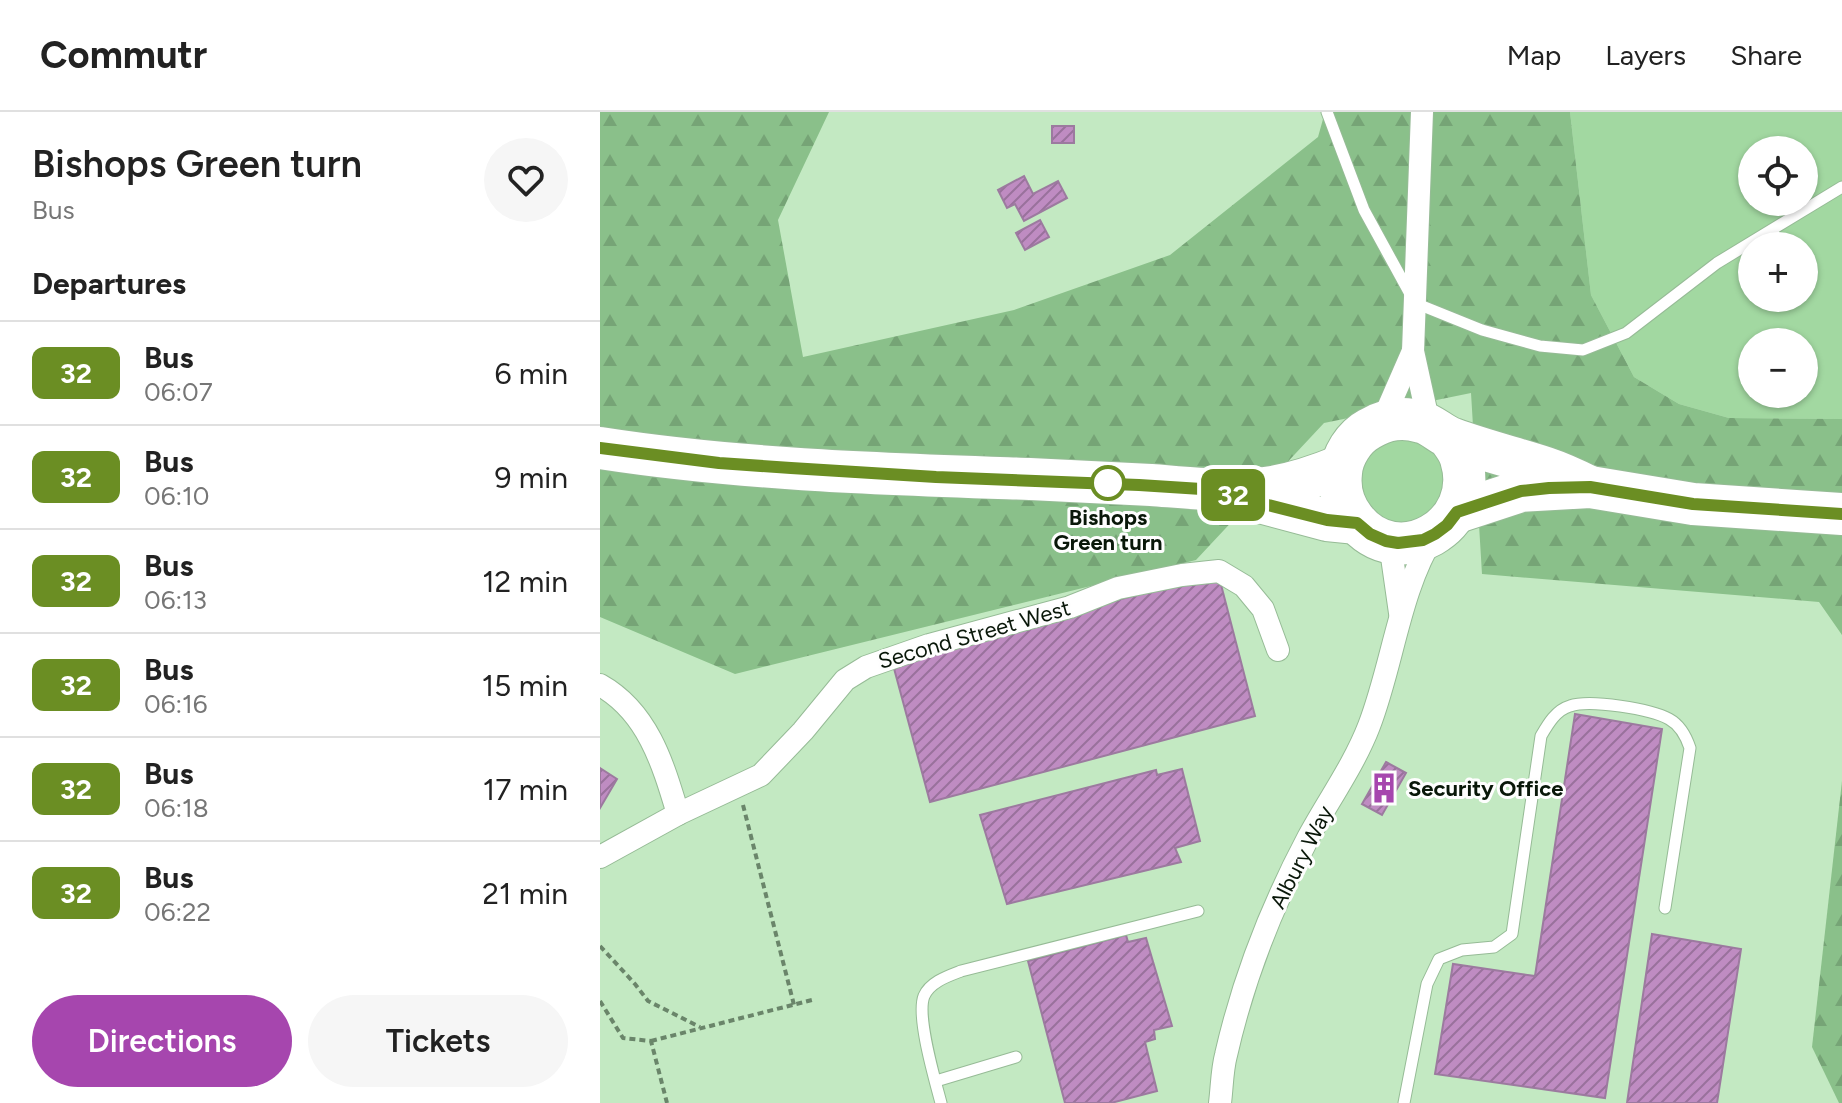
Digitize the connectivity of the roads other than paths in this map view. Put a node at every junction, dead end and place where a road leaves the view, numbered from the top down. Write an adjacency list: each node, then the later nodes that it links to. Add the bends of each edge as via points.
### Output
1 (1327, 112): 4 (lane, via 1364,210)
2 (1422, 112): 4 (street)
3 (1842, 187): 4 (lane, via 1717,263 1626,333 1583,350 1540,346 1482,330)
4 (1415, 303): 5 (street)
5 (1413, 351): 6 (street); 7 (street)
6 (1382, 422): 7 (highway, via 1414,419); 9 (highway, via 1364,431)
7 (1439, 431): 10 (highway); 13 (highway, via 1460,455 1464,471 1464,492)
8 (600, 448): 11 (highway, via 815,470)
9 (1341, 466): 11 (highway, via 1270,487); 14 (highway, via 1348,511)
10 (1590, 487): 12 (highway, via 1693,504); 13 (highway, via 1521,491)
11 (1217, 490): 14 (highway)
12 (1842, 514)
13 (1446, 523): 14 (highway, via 1411,542); 15 (street, Albury Way, via 1421,556)
14 (1371, 532): 15 (street, Albury Way, via 1392,557)
15 (1401, 618): 25 (street, Albury Way, via 1368,729 1263,935 1236,1014)
16 (1278, 650): 18 (street, Second Street West, via 1263,609 1244,586 1219,571 1118,588 866,667 845,680 761,775)
17 (600, 685): 18 (street, via 632,710 648,731)
18 (678, 814): 19 (street, Second Street West)
19 (600, 857)
20 (1665, 908): 26 (lane, via 1690,748 1684,733 1652,712 1586,703 1567,706 1541,736 1512,934 1494,947 1439,959 1427,984)
21 (1198, 911): 23 (lane, via 939,980 925,993 921,1011)
22 (1016, 1057): 23 (lane)
23 (936, 1081): 24 (lane)
24 (941, 1103)
25 (1220, 1103)
26 (1404, 1103)

